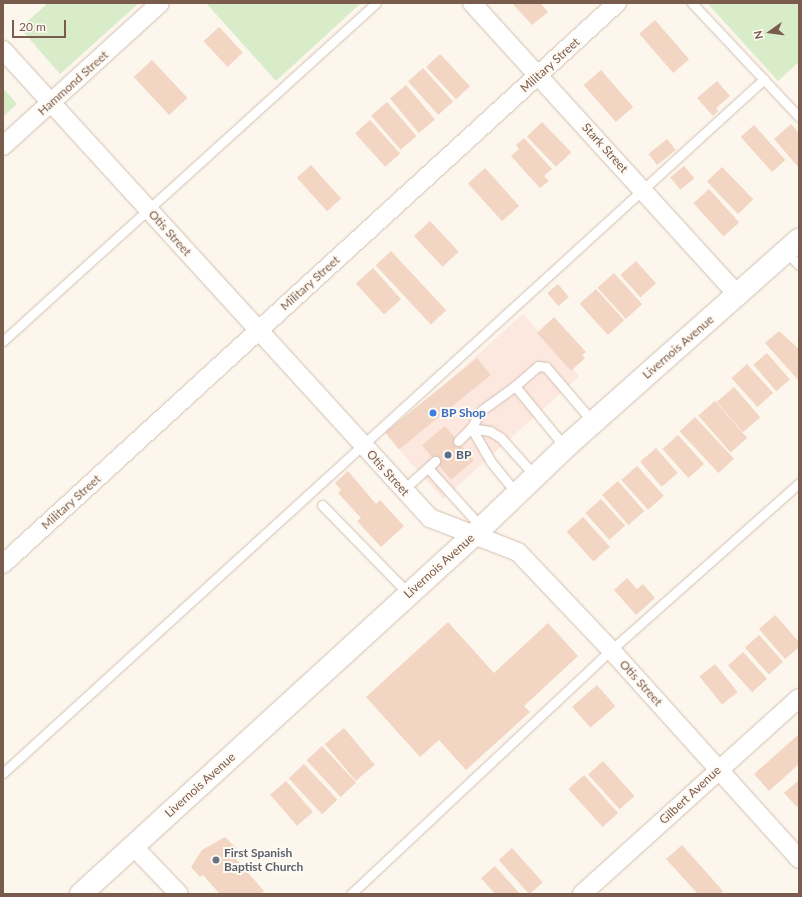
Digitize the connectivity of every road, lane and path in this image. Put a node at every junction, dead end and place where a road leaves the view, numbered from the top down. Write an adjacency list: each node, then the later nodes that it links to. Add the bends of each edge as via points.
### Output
1 (160, 3): 9 (street, Hammond Street)
2 (376, 3): 13 (lane)
3 (472, 3): 7 (street, Stark Street)
4 (617, 3): 7 (street, Military Street)
5 (692, 3): 8 (lane)
6 (3, 50): 9 (street, Otis Street)
7 (539, 75): 12 (street, Stark Street); 16 (street, Military Street)
8 (764, 80): 10 (lane); 12 (lane)
9 (51, 102): 11 (street, Hammond Street); 13 (street, Otis Street)
10 (799, 117)
11 (3, 146)
12 (643, 190): 15 (street, Stark Street); 22 (lane)
13 (148, 209): 16 (street, Otis Street); 17 (lane)
14 (795, 252): 15 (main road, Livernois Avenue)
15 (738, 294): 19 (main road, Livernois Avenue)
16 (259, 330): 22 (street, Otis Street); 32 (street, Military Street)
17 (3, 341)
18 (515, 386): 19 (lane, via 538,366 546,367); 20 (lane, via 482,410); 23 (lane)
19 (593, 422): 23 (main road, Livernois Avenue)
20 (471, 428): 21 (lane); 26 (lane, via 490,431 501,438); 29 (lane, via 491,462)
21 (458, 441)
22 (363, 445): 28 (street, Otis Street); 37 (lane)
23 (565, 448): 26 (main road, Livernois Avenue)
24 (435, 461): 25 (lane)
25 (428, 468): 28 (lane); 31 (lane)
26 (535, 476): 29 (main road, Livernois Avenue)
27 (799, 483): 34 (lane)
28 (404, 489): 31 (street, Otis Street, via 430,518)
29 (517, 494): 31 (main road, Livernois Avenue)
30 (322, 505): 33 (lane)
31 (478, 531): 33 (main road, Livernois Avenue); 34 (street, Otis Street, via 518,552)
32 (3, 564)
33 (410, 594): 38 (main road, Livernois Avenue)
34 (611, 650): 36 (street, Otis Street); 42 (lane)
35 (799, 698): 36 (street, Gilbert Avenue)
36 (717, 769): 39 (street, Otis Street); 43 (street, Gilbert Avenue)
37 (3, 773)
38 (133, 846): 40 (main road, Livernois Avenue); 41 (street)
39 (799, 859)
40 (81, 894)
41 (179, 894)
42 (351, 894)
43 (582, 894)

